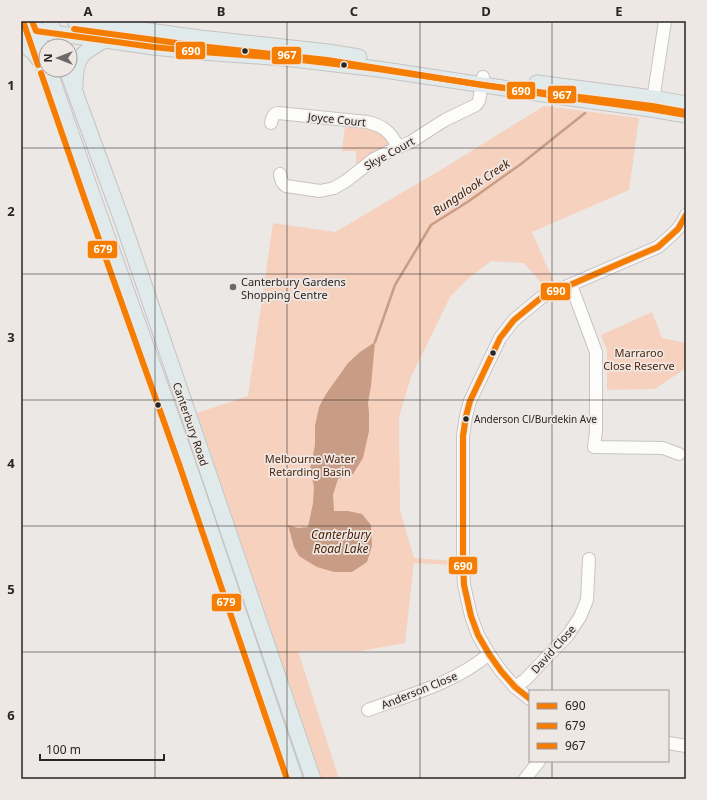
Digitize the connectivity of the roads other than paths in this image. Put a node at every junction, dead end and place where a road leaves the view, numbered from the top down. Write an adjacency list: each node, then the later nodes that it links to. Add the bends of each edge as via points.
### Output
1 (75, 21): 12 (main road, via 328,52)
2 (665, 21): 14 (street)
3 (34, 26): 4 (main road); 5 (main road); 6 (main road)
4 (21, 29)
5 (55, 34): 7 (main road)
6 (38, 38)
7 (105, 40): 12 (main road); 13 (main road, via 86,50 82,55 76,68)
8 (21, 42): 9 (main road, Canterbury Road)
9 (38, 58)
10 (50, 78): 21 (main road, Canterbury Road)
11 (70, 78): 13 (main road, Canterbury Road)
12 (482, 81): 14 (main road); 18 (street, Skye Court, via 476,105)
13 (75, 92): 20 (main road, Canterbury Road)
14 (652, 104): 15 (main road); 16 (main road)
15 (686, 104)
16 (686, 115)
17 (274, 118): 18 (street, Joyce Court, via 358,120 386,130)
18 (398, 147): 19 (street, Skye Court, via 374,159 346,181 328,190 286,186 281,182)
19 (280, 174)
20 (114, 197): 21 (main road); 24 (main road, Canterbury Road)
21 (95, 204): 25 (main road, Canterbury Road)
22 (685, 218): 23 (street, via 672,236 658,247)
23 (571, 285): 26 (street, via 596,352 594,447 663,448); 30 (street, via 542,297 514,320 500,338 470,401 466,416 463,436 464,585 470,616)
24 (162, 338): 25 (street); 28 (main road, Canterbury Road)
25 (146, 343): 29 (main road, Canterbury Road)
26 (679, 454)
27 (589, 559): 31 (street, David Close, via 587,600 580,617 568,634 525,680)
28 (263, 635): 29 (main road); 38 (main road, Canterbury Road)
29 (248, 640): 37 (main road, Canterbury Road)
30 (489, 654): 31 (street); 33 (street, Anderson Close, via 439,684)
31 (515, 687): 32 (street)
32 (529, 698)
33 (368, 710)
34 (669, 743): 35 (street)
35 (686, 746)
36 (538, 762): 39 (street)
37 (295, 779)
38 (313, 779)
39 (525, 779)

